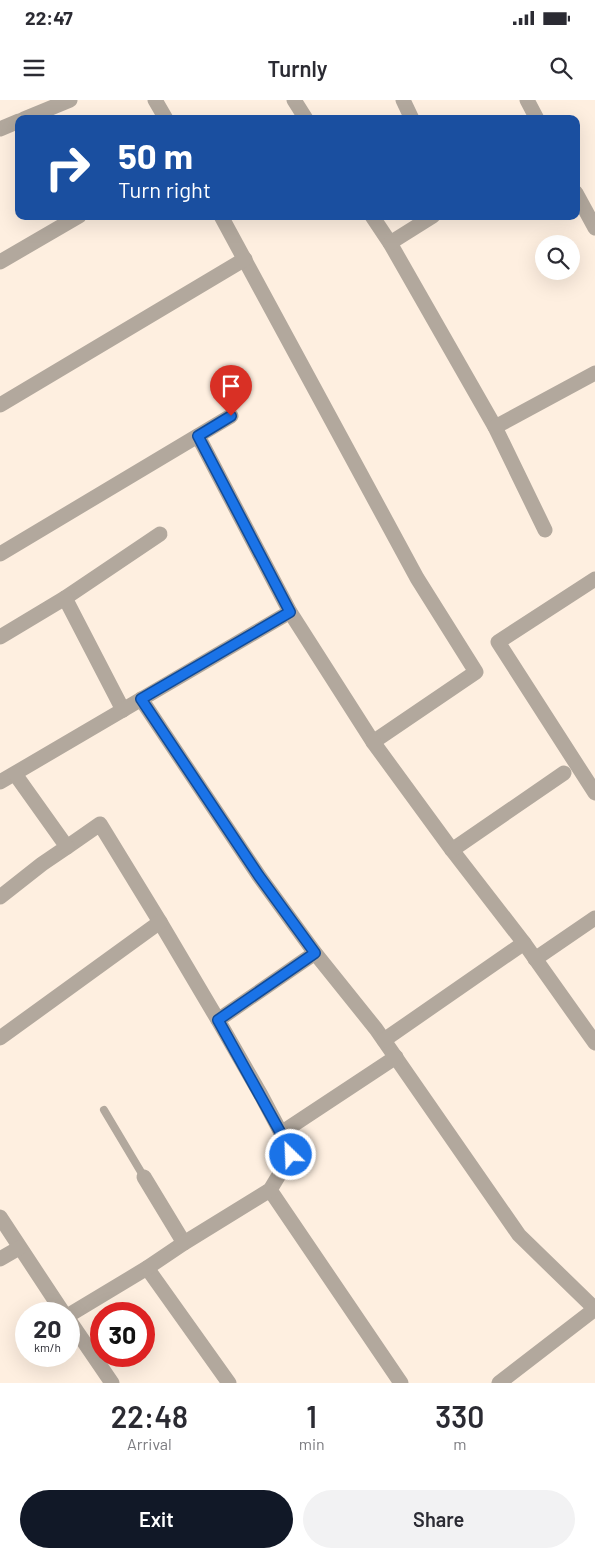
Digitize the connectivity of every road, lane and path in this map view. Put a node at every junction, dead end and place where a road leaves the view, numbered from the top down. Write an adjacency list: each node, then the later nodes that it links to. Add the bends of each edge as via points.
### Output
1 (68, 100): 6 (street)
2 (156, 100): 7 (street)
3 (294, 100): 8 (street)
4 (403, 100): 9 (street)
5 (527, 100): 10 (street)
6 (33, 115)
7 (164, 115)
8 (303, 115)
9 (410, 115)
10 (535, 115)
11 (15, 123): 12 (street)
12 (0, 129)
13 (580, 200): 18 (street)
14 (72, 220): 21 (street)
15 (223, 220): 20 (street)
16 (375, 220): 19 (street)
17 (427, 220): 19 (street)
18 (595, 228)
19 (390, 243): 25 (street)
20 (245, 260): 23 (street); 36 (street, via 417,578 476,672)
21 (0, 262)
22 (595, 373): 25 (street)
23 (0, 405)
24 (231, 416): 26 (street)
25 (495, 427): 27 (street)
26 (198, 436): 29 (street); 32 (street)
27 (545, 530)
28 (160, 534): 31 (street)
29 (0, 554)
30 (595, 579): 40 (street, via 498,642)
31 (65, 598): 33 (street); 35 (street)
32 (290, 612): 34 (street); 36 (street)
33 (0, 637)
34 (141, 699): 35 (street); 47 (street, via 259,876)
35 (123, 710): 37 (street)
36 (373, 742): 42 (street)
37 (14, 774): 39 (street); 41 (street)
38 (564, 774): 42 (street)
39 (0, 782)
40 (595, 793)
41 (67, 847): 43 (street); 45 (street, via 100,824)
42 (452, 850): 46 (street)
43 (0, 897)
44 (595, 918): 48 (street)
45 (160, 922): 49 (street); 50 (street)
46 (524, 943): 48 (street); 51 (street)
47 (315, 953): 49 (street); 51 (street)
48 (535, 959): 52 (street)
49 (218, 1020): 55 (street)
50 (0, 1038)
51 (384, 1040): 53 (street)
52 (595, 1043)
53 (396, 1058): 55 (street); 65 (street, via 519,1235)
54 (104, 1110): 56 (lane)
55 (281, 1133): 57 (street, via 291,1155)
56 (144, 1176): 59 (street)
57 (270, 1190): 59 (street); 69 (street)
58 (0, 1218): 60 (street)
59 (184, 1243): 62 (street)
60 (19, 1248): 61 (street); 63 (street)
61 (0, 1259)
62 (147, 1268): 64 (street); 68 (street)
63 (56, 1302)
64 (80, 1308)
65 (595, 1309): 70 (street)
66 (80, 1336): 67 (street)
67 (112, 1383)
68 (229, 1383)
69 (401, 1383)
70 (499, 1383)

